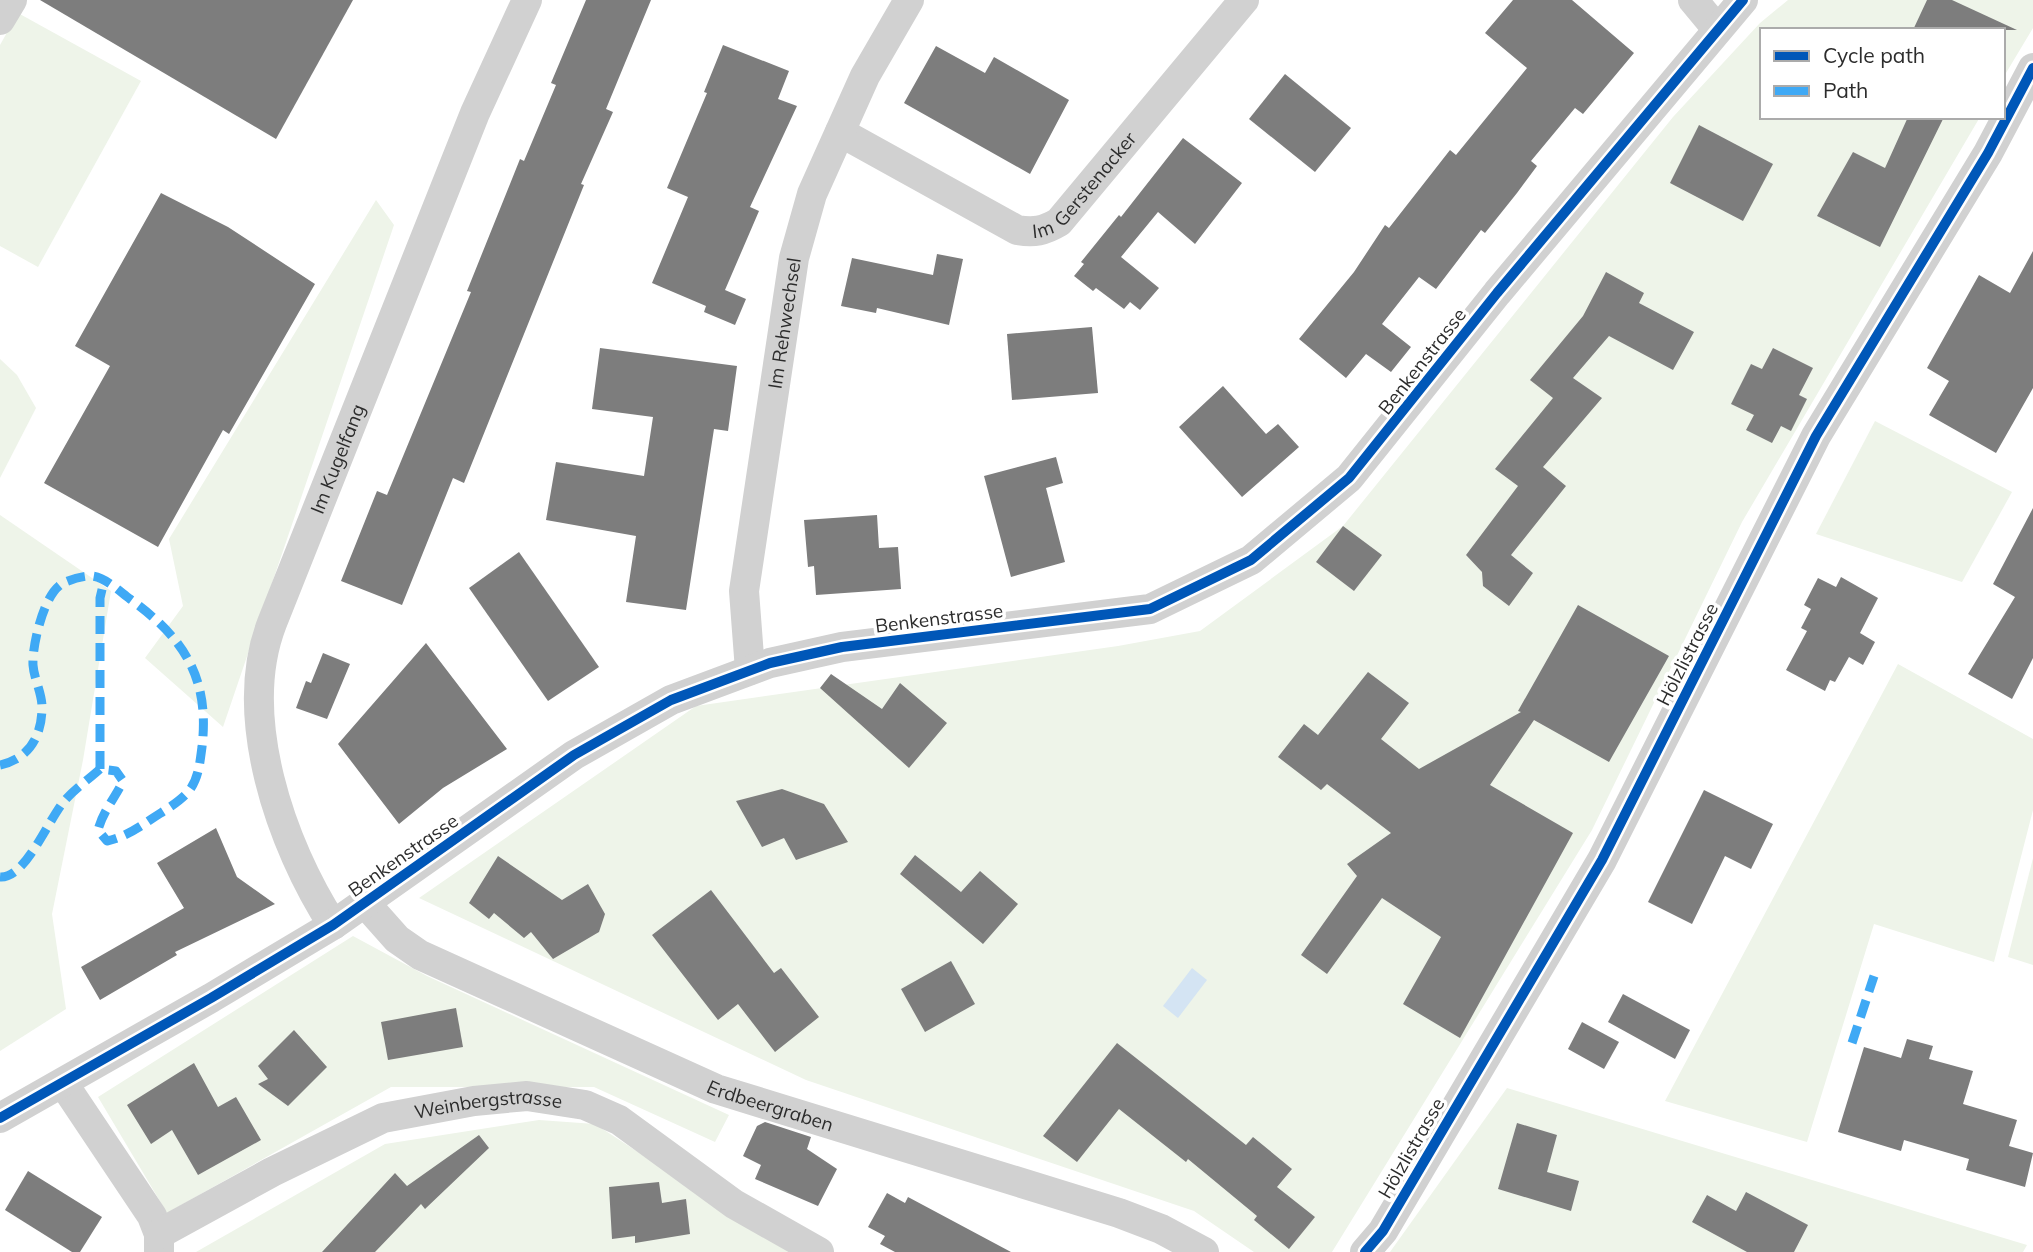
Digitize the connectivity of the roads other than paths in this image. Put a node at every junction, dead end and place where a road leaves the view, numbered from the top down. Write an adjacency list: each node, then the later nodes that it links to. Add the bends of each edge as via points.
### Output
1 (12, 0): 7 (street)
2 (527, 0): 13 (street, Im Kugelfang, via 470,125 261,659 257,697 269,780 309,886)
3 (909, 0): 10 (street, Im Rehwechsel, via 865,76)
4 (1244, 0): 10 (street, Im Gerstenacker, via 1059,222 1047,229 1017,230)
5 (1693, 0): 8 (street)
6 (1743, 0): 8 (street, Benkenstrasse)
7 (0, 20)
8 (1717, 29): 11 (street, Benkenstrasse, via 1349,478 1251,560 1150,609 842,648)
9 (2033, 68): 19 (street, Hölzlistrasse, via 1988,153 1816,436 1602,860 1383,1231)
10 (840, 132): 11 (street, Im Rehwechsel, via 808,205 779,343 744,592)
11 (750, 670): 12 (street, Benkenstrasse, via 671,700 574,755)
12 (366, 903): 13 (street, Benkenstrasse); 18 (street, Erdbeergraben, via 397,939 420,955 716,1089 1119,1213)
13 (333, 925): 14 (street, Benkenstrasse)
14 (62, 1083): 15 (street, Benkenstrasse); 16 (street, via 152,1216)
15 (0, 1118)
16 (159, 1243): 17 (street, Weinbergstrasse, via 272,1172 383,1118 527,1096 585,1105 619,1120 734,1204)
17 (819, 1252)
18 (1204, 1252)
19 (1365, 1252)

